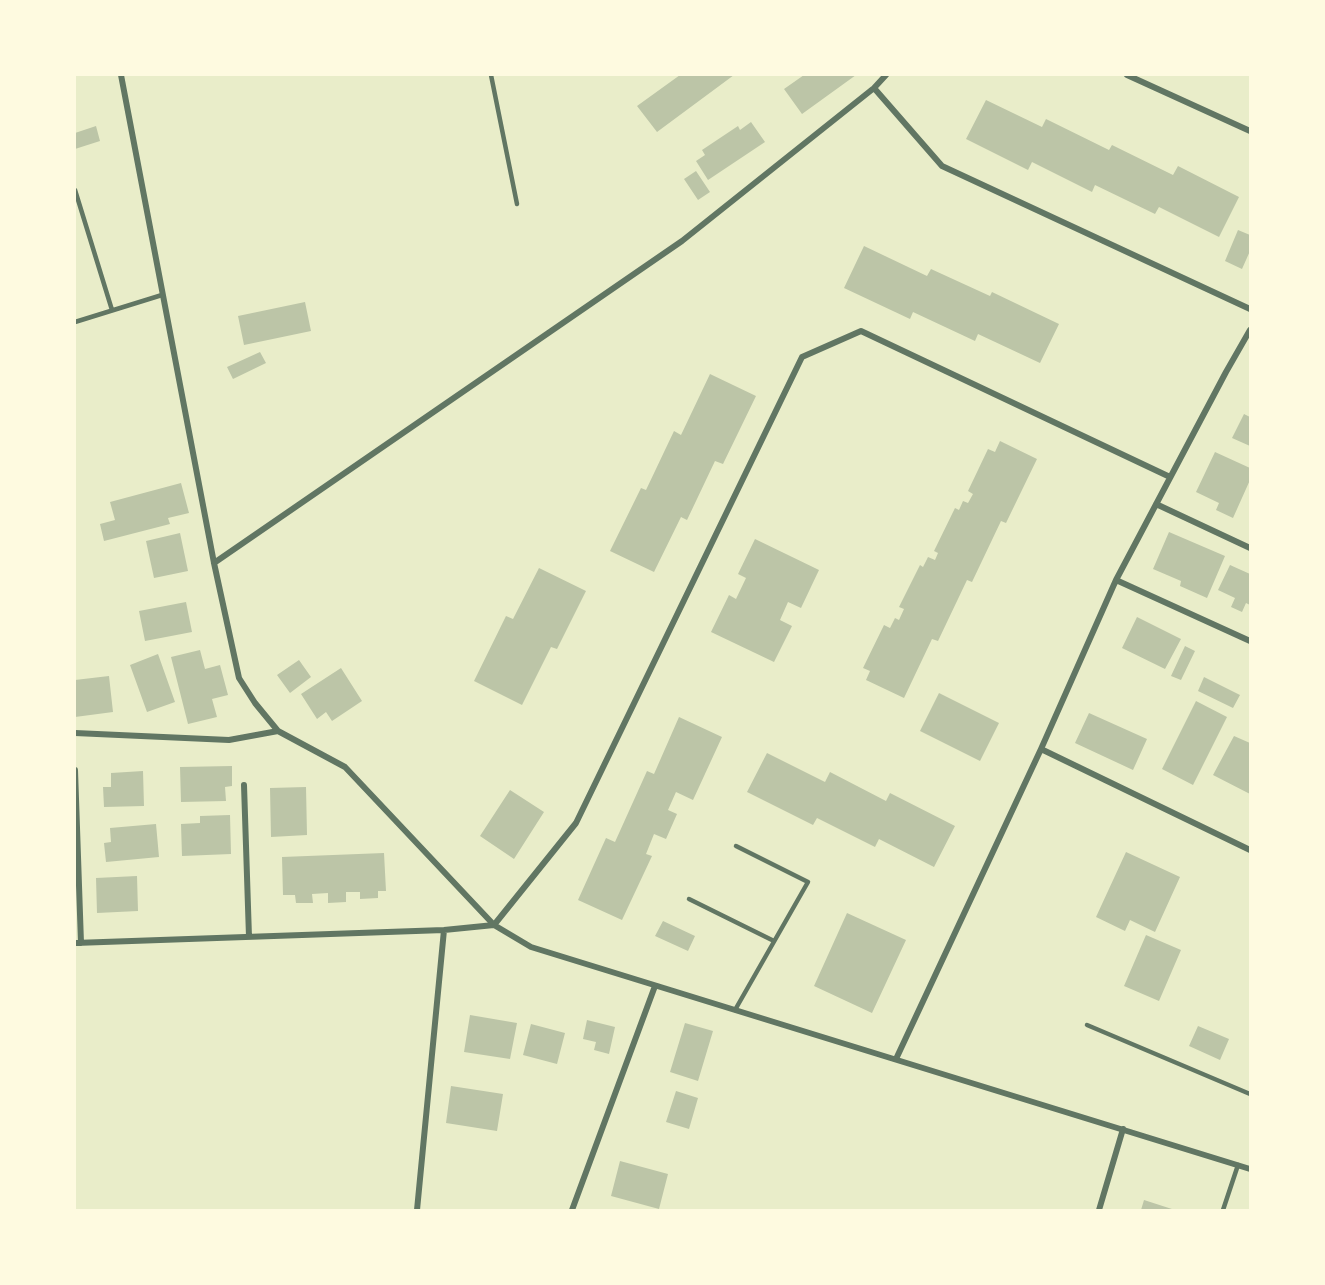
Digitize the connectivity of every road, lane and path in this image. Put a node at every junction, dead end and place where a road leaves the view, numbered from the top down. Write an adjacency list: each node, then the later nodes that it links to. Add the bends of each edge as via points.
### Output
1 (120, 75): 9 (street)
2 (491, 75): 8 (lane)
3 (886, 75): 5 (street)
4 (1127, 75): 6 (street)
5 (874, 88): 10 (street, via 942,166); 17 (street, via 682,241)
6 (1250, 131)
7 (75, 190): 11 (lane)
8 (517, 204)
9 (162, 295): 11 (lane); 17 (street)
10 (1250, 309)
11 (112, 310): 12 (lane)
12 (75, 322)
13 (1250, 330): 14 (street)
14 (1170, 477): 15 (street); 28 (street, via 861,331 802,357 576,823)
15 (1156, 504): 16 (street); 18 (street)
16 (1250, 548)
17 (214, 563): 20 (street, via 239,678)
18 (1116, 580): 19 (street); 22 (street)
19 (1250, 641)
20 (278, 731): 21 (street, via 229,740); 28 (street, via 345,767)
21 (75, 733)
22 (1041, 749): 26 (street); 36 (street)
23 (75, 770): 32 (street)
24 (244, 784): 30 (street)
25 (736, 846): 31 (lane, via 808,882)
26 (1250, 850)
27 (689, 899): 31 (lane)
28 (494, 925): 29 (street); 33 (street, via 531,946)
29 (444, 930): 30 (street); 41 (street)
30 (249, 937): 32 (street)
31 (774, 940): 34 (lane)
32 (78, 943)
33 (655, 986): 34 (street); 42 (street)
34 (735, 1010): 36 (street)
35 (1087, 1025): 37 (lane)
36 (897, 1059): 38 (street)
37 (1250, 1094)
38 (1123, 1129): 39 (street); 43 (street)
39 (1238, 1165): 40 (street); 44 (lane)
40 (1250, 1169)
41 (417, 1210)
42 (572, 1210)
43 (1099, 1210)
44 (1223, 1210)

